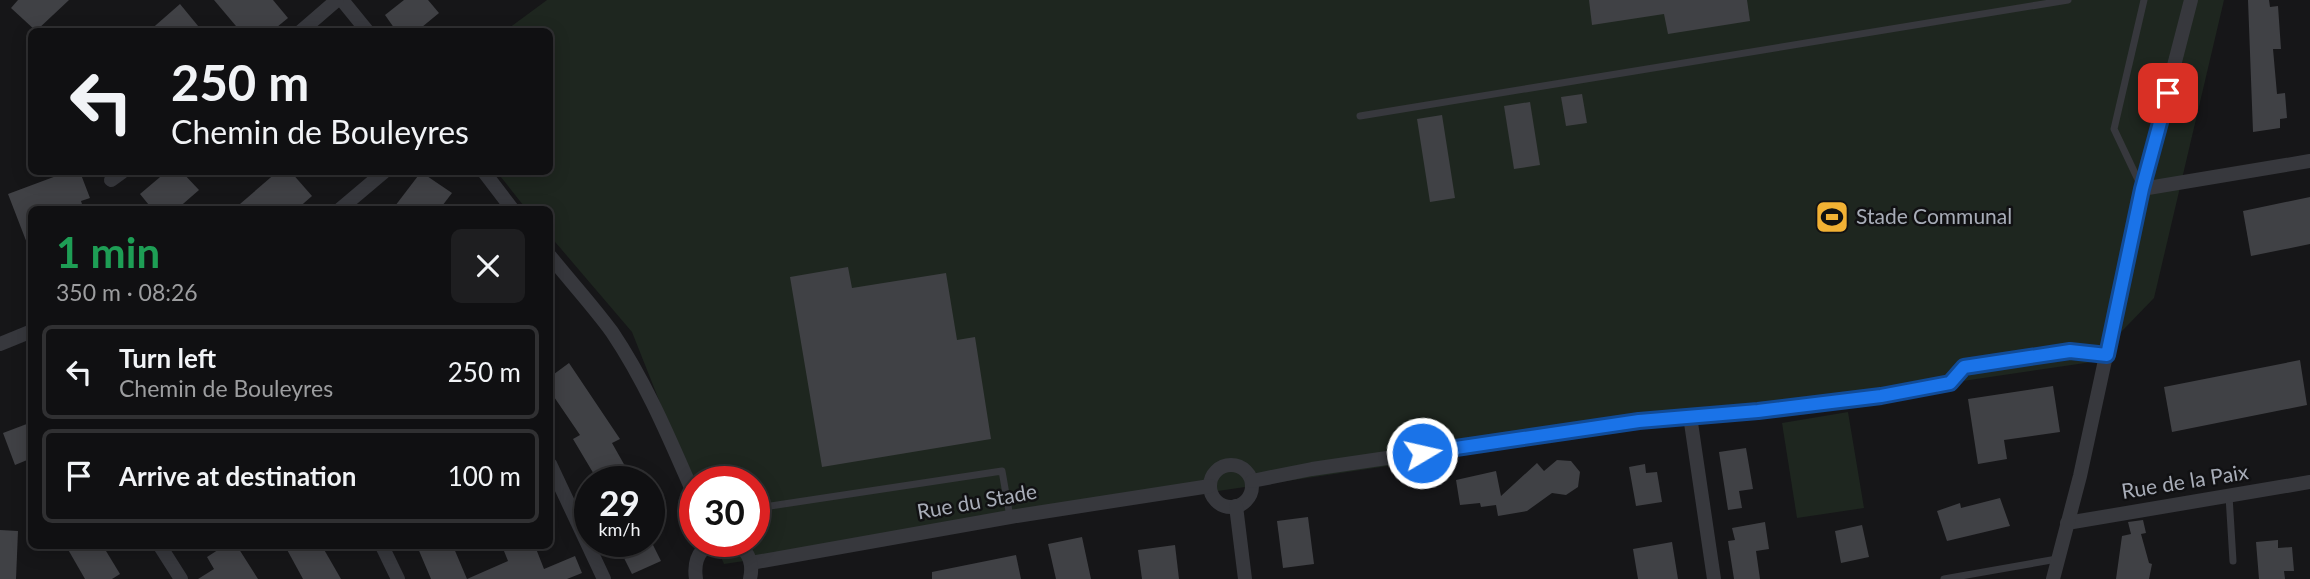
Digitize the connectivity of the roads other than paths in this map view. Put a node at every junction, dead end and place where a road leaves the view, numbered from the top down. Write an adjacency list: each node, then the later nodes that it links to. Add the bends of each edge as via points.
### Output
1 (340, 0): 5 (street); 6 (street)
2 (2068, 0): 7 (lane)
3 (2144, 0): 11 (lane, via 2114,129)
4 (2191, 0): 11 (street)
5 (305, 28)
6 (364, 28)
7 (1360, 116)
8 (2310, 162): 11 (street)
9 (380, 175): 12 (street)
10 (486, 175): 13 (street)
11 (2142, 189): 17 (street)
12 (344, 206)
13 (510, 206)
14 (553, 260): 19 (street, via 610,330 660,415)
15 (28, 333): 16 (street)
16 (0, 344)
17 (2107, 355): 18 (street, via 2070,351 1964,367 1950,383 1881,396); 28 (street)
18 (1690, 416): 21 (street, via 1531,436); 42 (street)
19 (682, 466)
20 (553, 470): 38 (street)
21 (1252, 481): 23 (street, via 1247,471 1232,464 1216,471); 26 (street, via 1247,500)
22 (2310, 482): 24 (street, Rue de la Paix)
23 (1210, 486): 26 (street, via 1215,500); 27 (street, Rue du Stade)
24 (2229, 496): 28 (street, Rue de la Paix); 34 (lane)
25 (770, 506): 27 (lane, via 1002,471)
26 (1236, 506): 41 (street)
27 (1010, 517): 35 (street, Rue du Stade)
28 (2067, 523): 33 (street)
29 (162, 549): 36 (street)
30 (383, 549): 37 (street)
31 (698, 557): 39 (street)
32 (748, 557): 35 (street)
33 (2058, 559): 43 (lane); 44 (street)
34 (2233, 561)
35 (751, 563): 40 (street)
36 (181, 579)
37 (398, 579)
38 (604, 579)
39 (696, 579)
40 (750, 579)
41 (1245, 579)
42 (1714, 579)
43 (1944, 579)
44 (2053, 579)

